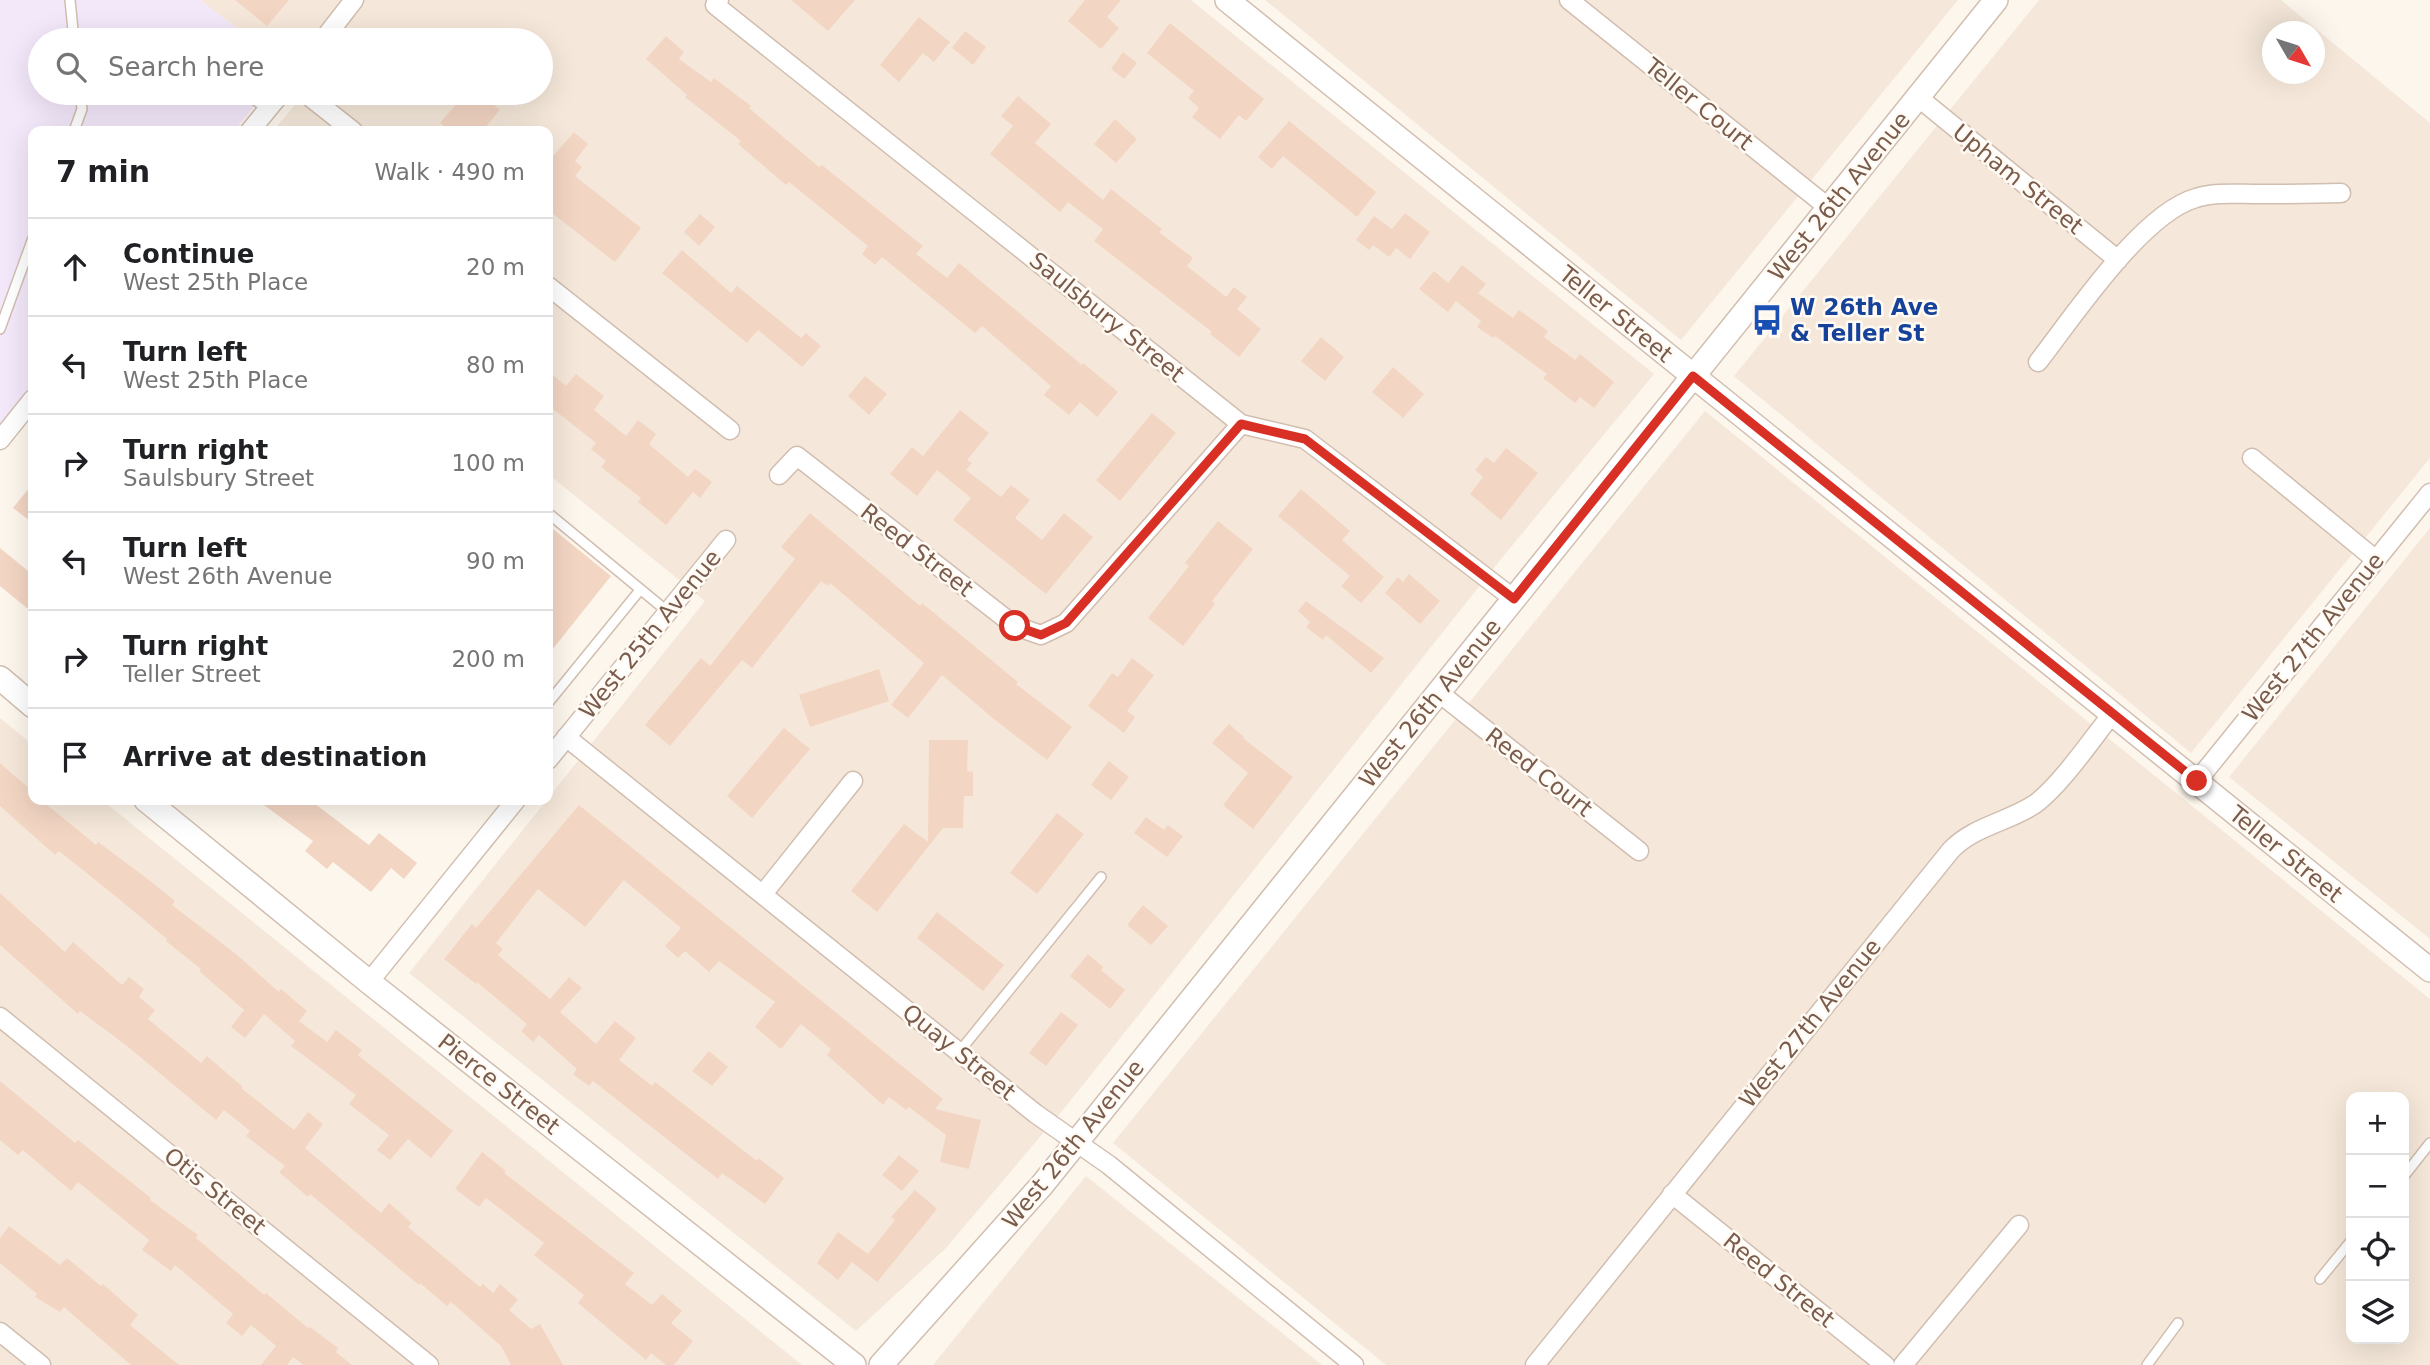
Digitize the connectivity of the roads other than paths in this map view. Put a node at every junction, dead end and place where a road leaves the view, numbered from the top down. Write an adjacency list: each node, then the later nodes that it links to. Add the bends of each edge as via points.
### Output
1 (70, 0): 7 (lane)
2 (354, 0): 8 (street)
3 (1227, 0): 25 (street, Teller Street)
4 (1569, 0): 19 (street, Teller Court)
5 (1996, 0): 9 (street, West 26th Avenue)
6 (717, 2): 27 (street, Saulsbury Street)
7 (73, 28)
8 (332, 28)
9 (1919, 97): 19 (street, West 26th Avenue); 21 (street, Upham Street)
10 (82, 105): 15 (lane)
11 (262, 105): 14 (lane)
12 (270, 105): 14 (street)
13 (320, 105): 17 (street)
14 (267, 109): 16 (street)
15 (76, 126)
16 (254, 126)
17 (348, 126)
18 (2341, 193): 21 (street, via 2195,198 2171,208)
19 (1829, 208): 25 (street, West 26th Avenue)
20 (28, 252): 23 (lane)
21 (2118, 260): 24 (street)
22 (553, 290): 28 (street)
23 (0, 330)
24 (2038, 362)
25 (1693, 376): 37 (street, West 26th Avenue); 43 (street, Teller Street)
26 (28, 405): 29 (street)
27 (1241, 424): 31 (street, Reed Street, via 1066,623 1041,635 1015,626 797,456); 37 (street, Saulsbury Street, via 1305,439)
28 (730, 430)
29 (0, 440)
30 (2252, 458): 35 (street)
31 (779, 475)
32 (2430, 493): 35 (street, West 27th Avenue)
33 (553, 517): 36 (lane)
34 (726, 540): 38 (street, West 25th Avenue)
35 (2376, 560): 47 (street, West 27th Avenue)
36 (640, 590): 38 (lane); 41 (lane)
37 (1514, 599): 40 (street, West 26th Avenue)
38 (669, 612): 44 (street, West 25th Avenue)
39 (0, 678): 42 (street)
40 (1438, 692): 50 (street, Reed Court); 57 (street, West 26th Avenue)
41 (553, 698)
42 (28, 702)
43 (2112, 714): 47 (street, Teller Street); 60 (street, West 27th Avenue, via 2039,801 1964,838 1951,850)
44 (566, 737): 45 (street, West 25th Avenue); 52 (street, Quay Street)
45 (553, 754)
46 (853, 781): 52 (street)
47 (2197, 781): 53 (street, Teller Street)
48 (152, 805): 54 (street, Pierce Street)
49 (512, 805): 54 (street)
50 (1639, 851)
51 (1101, 877): 56 (lane)
52 (763, 894): 56 (street, Quay Street)
53 (2430, 970)
54 (369, 982): 68 (street, Pierce Street)
55 (0, 1017): 67 (street, Otis Street)
56 (959, 1052): 57 (street, Quay Street)
57 (1076, 1142): 69 (street, West 26th Avenue); 70 (street, Quay Street)
58 (2430, 1143): 59 (lane)
59 (2409, 1169)
60 (1672, 1195): 71 (street, West 27th Avenue); 72 (street, Reed Street)
61 (2019, 1225): 73 (street)
62 (2346, 1247): 63 (lane)
63 (2320, 1279)
64 (2178, 1323): 74 (lane)
65 (0, 1332): 66 (street)
66 (41, 1365)
67 (429, 1365)
68 (853, 1365)
69 (881, 1365)
70 (1354, 1365)
71 (1535, 1365)
72 (1885, 1365)
73 (1903, 1365)
74 (2147, 1365)

